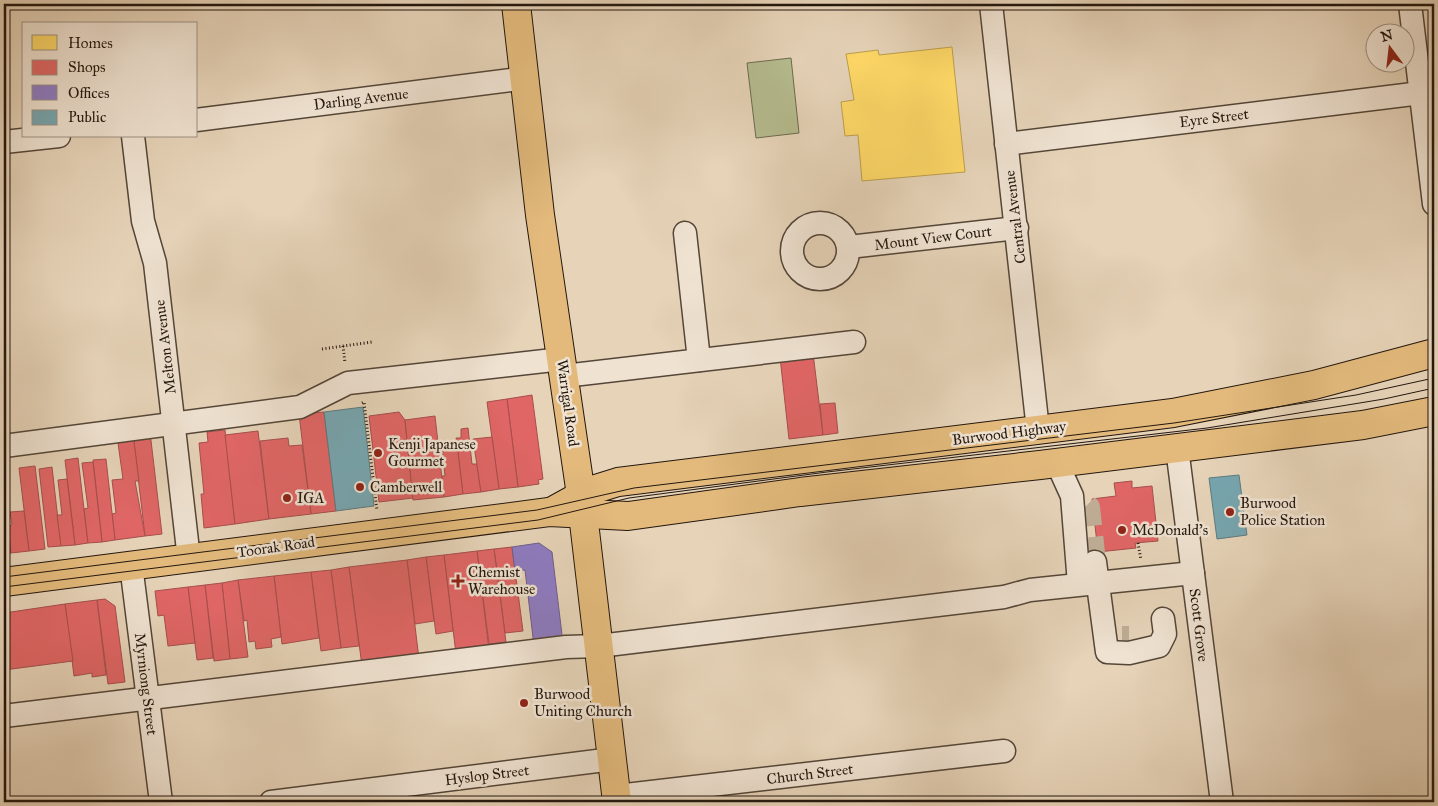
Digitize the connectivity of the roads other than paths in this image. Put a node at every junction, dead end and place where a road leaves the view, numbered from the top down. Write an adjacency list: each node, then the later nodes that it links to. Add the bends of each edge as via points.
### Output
1 (516, 4): 4 (main road, Warrigal Road)
2 (991, 4): 10 (street, Central Avenue)
3 (1410, 4): 5 (street)
4 (526, 78): 6 (street, Darling Avenue); 18 (main road, Warrigal Road, via 540,215)
5 (1421, 93): 10 (street, Eyre Street); 11 (street)
6 (198, 120)
7 (41, 138): 9 (street)
8 (133, 138): 21 (street, Melton Avenue, via 143,221 155,263)
9 (4, 142)
10 (1006, 144): 12 (street, Central Avenue)
11 (1434, 204)
12 (1017, 228): 14 (street, Mount View Court); 22 (street, Central Avenue)
13 (685, 233): 17 (street)
14 (849, 248)
15 (854, 342): 17 (street)
16 (1434, 353): 20 (main road, Burwood Highway, via 1314,385)
17 (699, 360): 18 (street)
18 (563, 367): 21 (street, via 348,383 300,407); 28 (main road, Warrigal Road)
19 (1434, 411): 24 (main road, via 1363,425)
20 (1173, 413): 22 (main road, Burwood Highway); 24 (main road)
21 (174, 424): 23 (street); 29 (street, Melton Avenue)
22 (1038, 430): 26 (main road); 28 (main road, Burwood Highway, via 650,476 618,482)
23 (4, 446)
24 (1177, 448): 25 (main road); 31 (street, Scott Grove)
25 (1090, 459): 26 (main road); 27 (street)
26 (1048, 464): 27 (street); 28 (main road, via 800,492 628,516)
27 (1080, 501): 32 (street)
28 (582, 504): 29 (main road, Toorak Road, via 549,512); 35 (main road, Warrigal Road)
29 (189, 559): 30 (main road, Toorak Road)
30 (131, 565): 33 (main road, Toorak Road); 36 (street, Myrniong Street)
31 (1192, 573): 32 (street); 43 (street, Scott Grove)
32 (1090, 576): 34 (street, via 1119,638); 35 (street, via 1004,598)
33 (4, 582)
34 (1163, 625)
35 (600, 646): 36 (street, via 566,647); 39 (main road, Warrigal Road)
36 (147, 698): 37 (street); 41 (street, Myrniong Street)
37 (4, 716)
38 (1004, 751): 40 (street, Church Street)
39 (613, 759): 40 (main road, Warrigal Road); 42 (street, Hyslop Street)
40 (617, 799)
41 (160, 802)
42 (271, 802)
43 (1222, 802)

